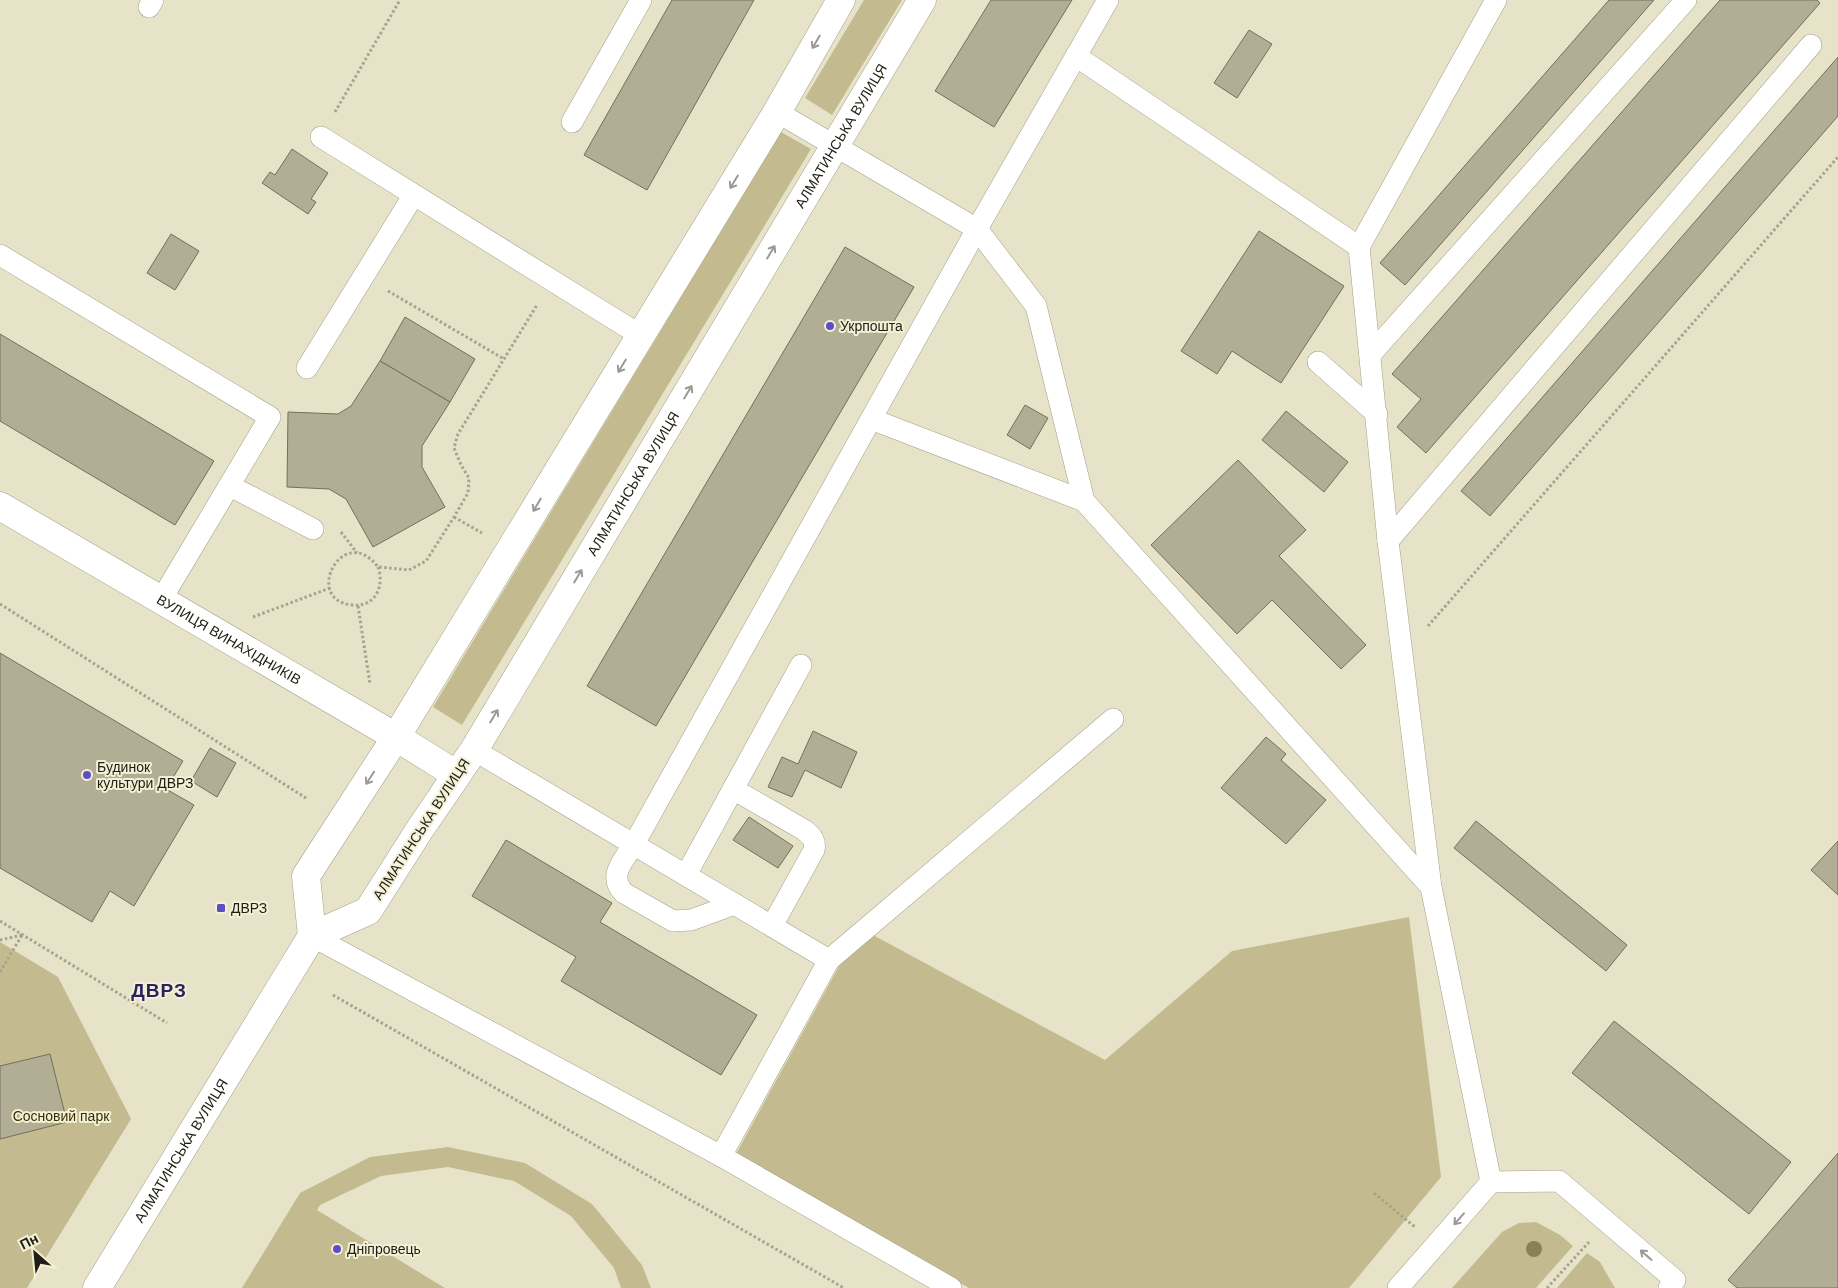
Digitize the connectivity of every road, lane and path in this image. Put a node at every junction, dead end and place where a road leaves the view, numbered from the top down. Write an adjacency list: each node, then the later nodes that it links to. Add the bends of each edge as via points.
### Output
1 (400, 0): 12 (path)
2 (641, 0): 11 (lane)
3 (841, 0): 10 (street, one-way to 10)
4 (922, 0): 13 (street, АЛМАТИНСЬКА ВУЛИЦЯ)
5 (1108, 0): 9 (lane)
6 (1496, 0): 17 (lane)
7 (1686, 0): 22 (lane)
8 (1811, 45): 34 (lane)
9 (1076, 56): 16 (lane); 17 (lane)
10 (777, 112): 13 (lane); 21 (street, one-way to 21)
11 (572, 122)
12 (321, 137): 15 (lane)
13 (834, 147): 16 (lane); 46 (street, АЛМАТИНСЬКА ВУЛИЦЯ, one-way to 13)
14 (1838, 157): 41 (path)
15 (414, 196): 19 (lane); 20 (lane)
16 (977, 229): 27 (lane); 29 (lane, via 1036,306)
17 (1359, 247): 22 (lane)
18 (0, 255): 28 (lane, via 270,417)
19 (364, 277): 23 (path); 25 (lane)
20 (551, 280): 21 (lane); 23 (path)
21 (640, 335): 45 (street, one-way to 45)
22 (1370, 355): 26 (lane)
23 (504, 359): 31 (path, via 458,434 454,448 469,478 468,493)
24 (1318, 362): 26 (lane)
25 (307, 368)
26 (1377, 414): 34 (lane)
27 (871, 419): 29 (lane); 50 (lane)
28 (230, 486): 32 (lane); 37 (lane)
29 (1084, 501): 52 (lane)
30 (0, 506): 37 (street, ВУЛИЦЯ ВИНАХІДНИКІВ)
31 (454, 516): 33 (path); 35 (path, via 426,561 410,570)
32 (313, 529)
33 (483, 534)
34 (1388, 541): 41 (lane)
35 (378, 567): 36 (path, via 358,553 341,557 330,571); 39 (path, via 381,584 378,591 374,598)
36 (330, 588): 39 (path, via 340,602); 40 (path)
37 (161, 600): 45 (street, ВУЛИЦЯ ВИНАХІДНИКІВ)
38 (0, 604): 49 (path)
39 (358, 606): 43 (path)
40 (250, 618)
41 (1402, 655): 52 (lane)
42 (801, 665): 48 (lane)
43 (370, 687)
44 (1114, 719): 59 (lane)
45 (396, 737): 47 (street, ВУЛИЦЯ ВИНАХІДНИКІВ); 57 (street, one-way to 57, via 306,876)
46 (474, 750): 47 (street, АЛМАТИНСЬКА ВУЛИЦЯ); 50 (lane)
47 (457, 774): 57 (street, АЛМАТИНСЬКА ВУЛИЦЯ, via 368,911)
48 (733, 789): 51 (lane); 55 (lane, via 804,830 815,843)
49 (306, 798)
50 (634, 844): 51 (lane); 53 (lane, via 615,878 617,887 624,893 673,921 691,920)
51 (686, 875): 53 (lane)
52 (1431, 886): 64 (lane)
53 (734, 904): 55 (lane)
54 (0, 921): 56 (path)
55 (772, 926): 59 (lane)
56 (22, 935): 58 (path); 60 (path); 62 (path)
57 (312, 936): 63 (lane); 68 (street, АЛМАТИНСЬКА ВУЛИЦЯ)
58 (0, 940)
59 (829, 960): 63 (lane)
60 (0, 972)
61 (333, 995): 69 (path)
62 (167, 1023)
63 (721, 1156): 70 (lane)
64 (1491, 1182): 66 (lane, via 1559,1181); 71 (lane, one-way to 71)
65 (1374, 1193): 67 (path)
66 (1607, 1222): 72 (path); 73 (lane, one-way to 66, via 1675,1280)
67 (1418, 1229)
68 (97, 1288)
69 (844, 1288)
70 (951, 1288)
71 (1398, 1288)
72 (1548, 1288)
73 (1668, 1288)

